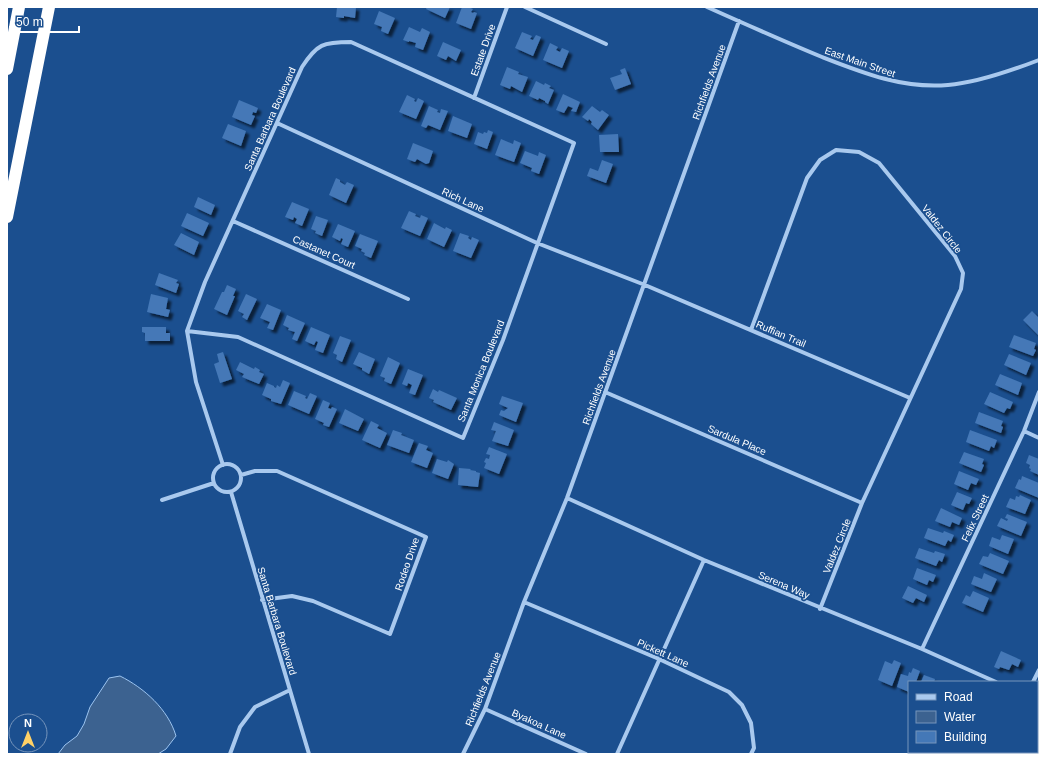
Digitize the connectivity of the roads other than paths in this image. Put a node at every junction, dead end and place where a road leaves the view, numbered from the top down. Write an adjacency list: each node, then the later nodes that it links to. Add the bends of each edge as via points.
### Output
1 (19, 7): 9 (highway)
2 (49, 7): 13 (highway)
3 (507, 7): 10 (street, Estate Drive)
4 (525, 7): 7 (street)
5 (707, 7): 6 (street, East Main Street)
6 (739, 21): 8 (street, East Main Street, via 854,70 913,85 959,84); 16 (street, Richfields Avenue)
7 (606, 44)
8 (1039, 60)
9 (7, 69)
10 (474, 98): 11 (street, Santa Barbara Boulevard, via 351,42 330,42 312,51); 12 (street, Santa Barbara Boulevard)
11 (277, 123): 14 (street, Santa Barbara Boulevard); 15 (street, Rich Lane)
12 (574, 143): 15 (street, Santa Monica Boulevard)
13 (7, 217)
14 (233, 221): 17 (street, Castanet Court); 19 (street, Santa Barbara Boulevard, via 205,282)
15 (537, 243): 16 (street, Rich Lane); 19 (street, Santa Monica Boulevard, via 503,340 463,438 238,337)
16 (645, 285): 18 (street, Ruffian Trail); 20 (street, Richfields Avenue)
17 (408, 299)
18 (751, 330): 22 (street, Ruffian Trail); 22 (street, Valdez Circle, via 807,178 820,160 836,150 859,152 879,163 954,256 963,273 961,289)
19 (187, 331): 25 (street, via 196,382)
20 (605, 392): 29 (street, Richfields Avenue); 31 (street, Sardula Place)
21 (1039, 392): 23 (street, Felix Street)
22 (910, 398): 31 (street, Valdez Circle)
23 (1024, 431): 24 (street); 36 (street, Felix Street)
24 (1039, 438)
25 (223, 464): 26 (street, via 236,467); 27 (street, via 215,472)
26 (241, 475): 28 (street, via 238,487); 33 (street, Rodeo Drive, via 255,471 278,471 426,537 390,634 313,601 292,596)
27 (214, 483): 28 (street, via 219,490); 30 (street)
28 (231, 492): 33 (street, Santa Barbara Boulevard)
29 (567, 498): 32 (street, Serena Way); 34 (street, Richfields Avenue)
30 (162, 500)
31 (862, 503): 35 (street, Valdez Circle)
32 (704, 560): 35 (street, Serena Way); 37 (street)
33 (262, 600): 41 (street, Santa Barbara Boulevard)
34 (524, 602): 37 (street, Pickett Lane); 42 (street, Richfields Avenue)
35 (820, 609): 36 (street, Serena Way)
36 (922, 650): 39 (street, Serena Way)
37 (659, 660): 47 (street); 48 (street, Pickett Lane, via 729,692 742,704 751,723 754,748)
38 (1039, 670): 40 (street)
39 (994, 681)
40 (1034, 681)
41 (290, 690): 43 (street, via 255,707 240,727); 44 (street, Santa Barbara Boulevard)
42 (485, 709): 45 (street, Richfields Avenue); 46 (street, Byakoa Lane)
43 (230, 754)
44 (309, 754)
45 (463, 754)
46 (586, 754)
47 (616, 754)
48 (751, 754)

